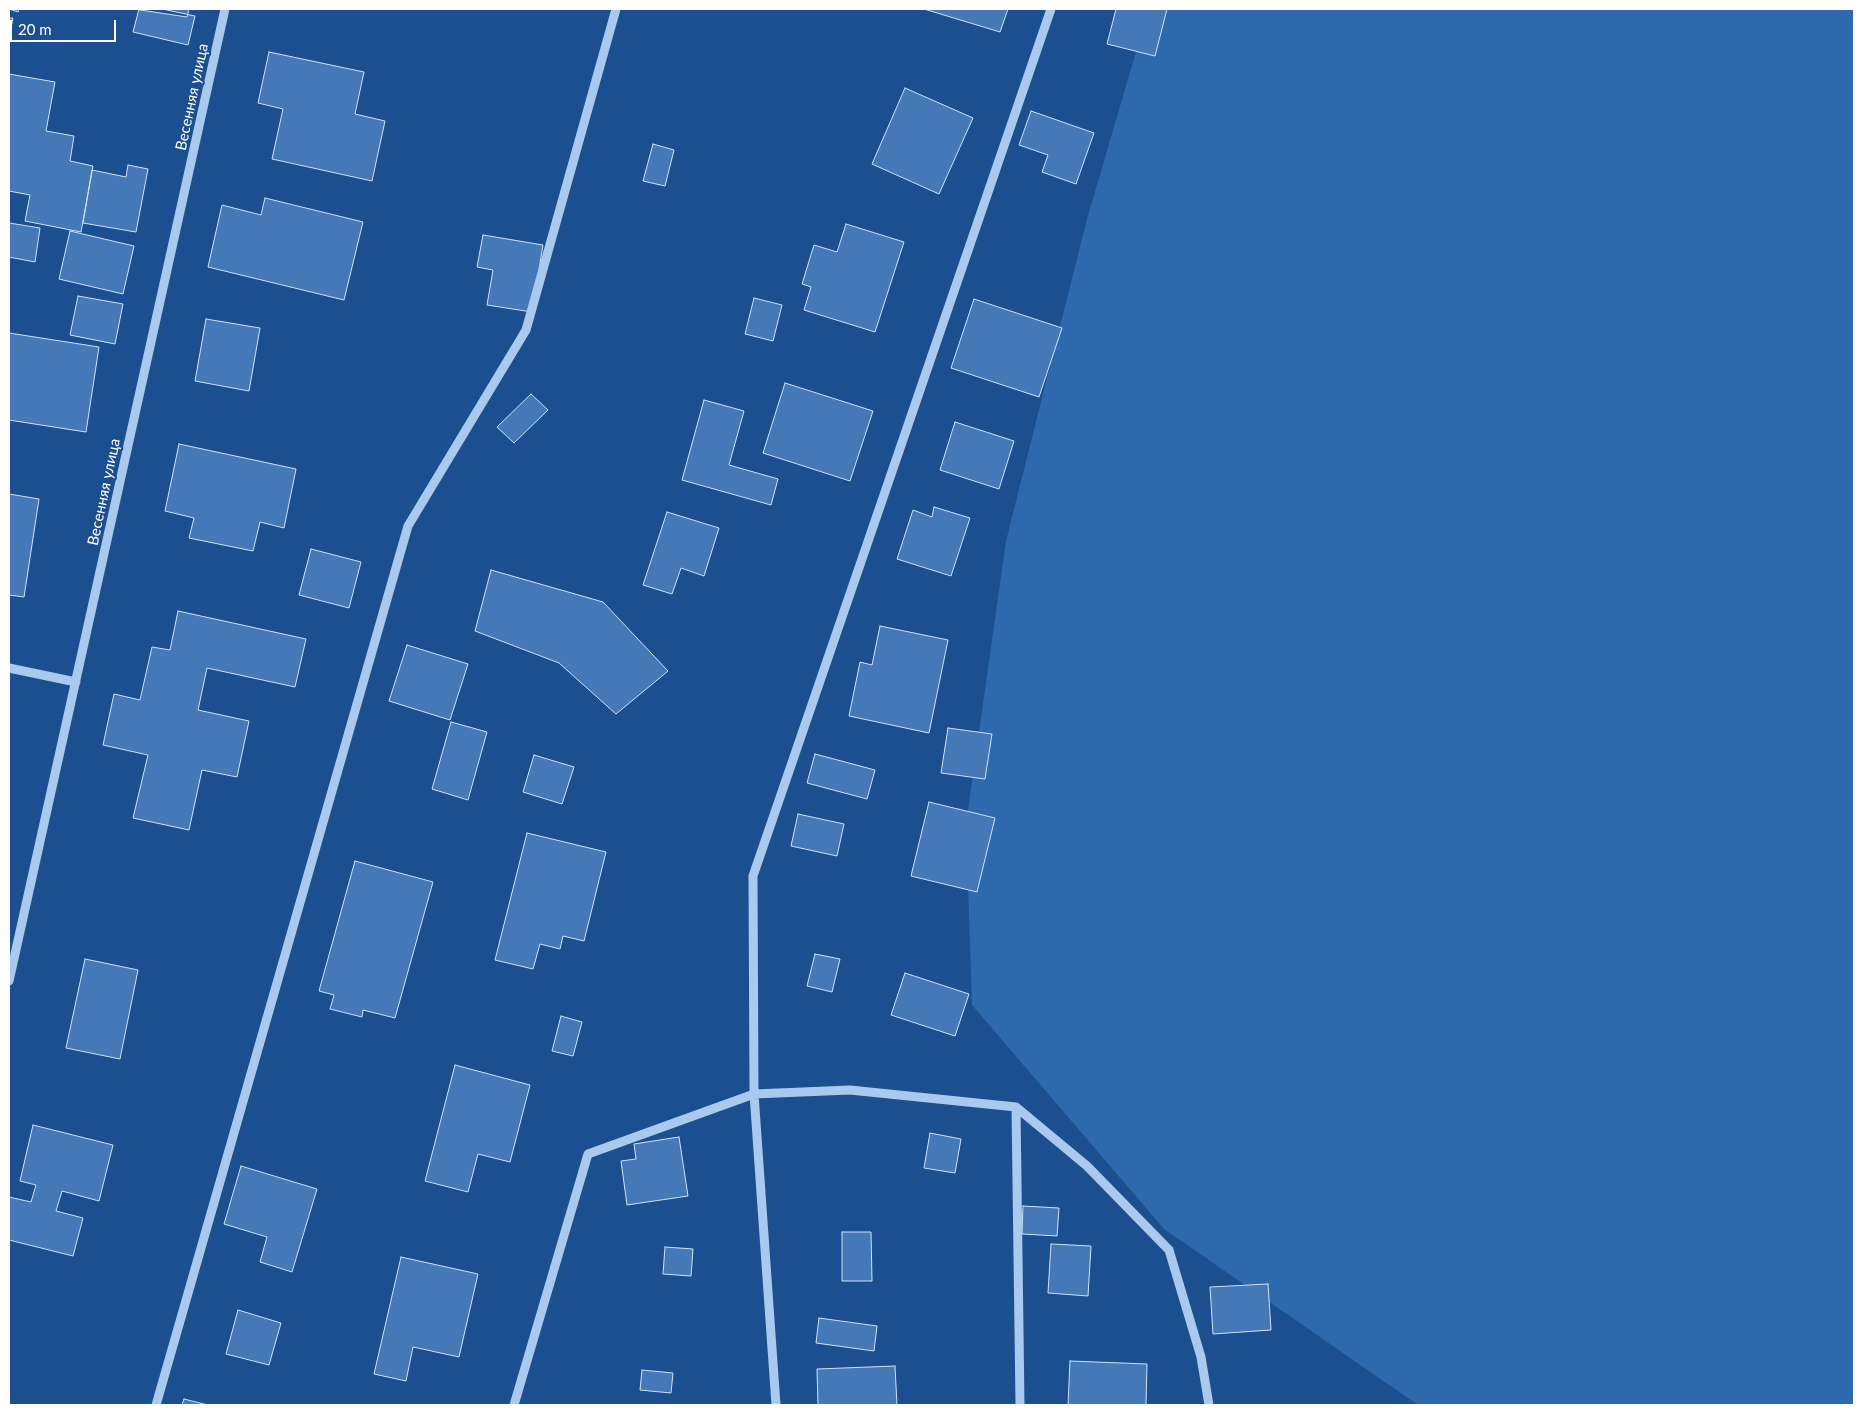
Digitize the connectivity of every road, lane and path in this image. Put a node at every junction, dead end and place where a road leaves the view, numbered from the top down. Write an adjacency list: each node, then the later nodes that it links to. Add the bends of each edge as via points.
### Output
1 (225, 9): 5 (street, Весенняя улица)
2 (616, 9): 9 (street, via 526,330 408,526)
3 (1051, 9): 7 (street, via 753,876)
4 (9, 668): 5 (street)
5 (76, 682): 6 (street, Весенняя улица)
6 (9, 981)
7 (754, 1094): 8 (street, via 850,1090); 10 (street, via 588,1154); 11 (street)
8 (1016, 1107): 12 (street); 13 (street, via 1087,1166 1169,1250 1201,1357)
9 (156, 1405)
10 (514, 1405)
11 (776, 1405)
12 (1020, 1405)
13 (1209, 1405)

